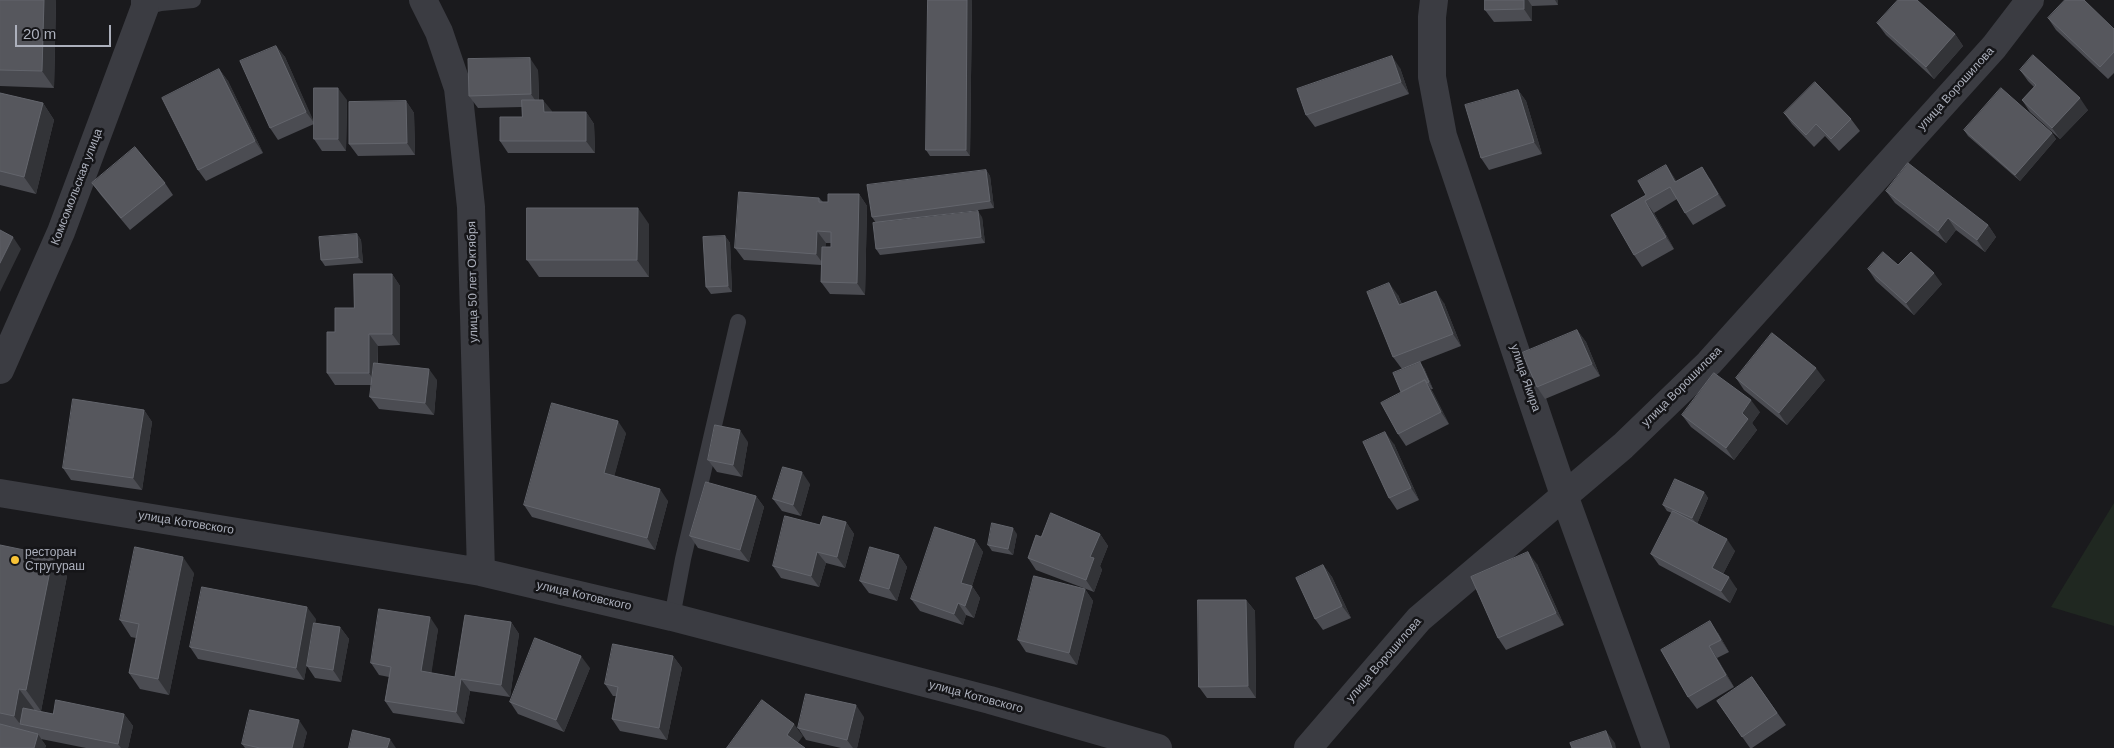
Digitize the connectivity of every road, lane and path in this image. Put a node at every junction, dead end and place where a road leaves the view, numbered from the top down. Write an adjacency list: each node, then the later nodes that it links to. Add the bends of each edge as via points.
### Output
1 (193, 0): 5 (lane)
2 (423, 0): 10 (street, улица 50 лет Октября, via 439,32 458,88 471,207)
3 (1434, 0): 9 (street, улица Якира, via 1432,77 1443,136)
4 (2030, 0): 9 (street, улица Ворошилова, via 1994,47 1709,363 1622,446)
5 (145, 4): 7 (street, Комсомольская улица, via 61,232)
6 (738, 322): 11 (lane)
7 (0, 370)
8 (0, 493): 10 (street, улица Котовского)
9 (1564, 494): 13 (street, улица Ворошилова, via 1419,619); 14 (street, улица Якира)
10 (481, 572): 11 (street, улица Котовского)
11 (672, 617): 12 (street, улица Котовского, via 990,700)
12 (1158, 748)
13 (1308, 748)
14 (1656, 748)

